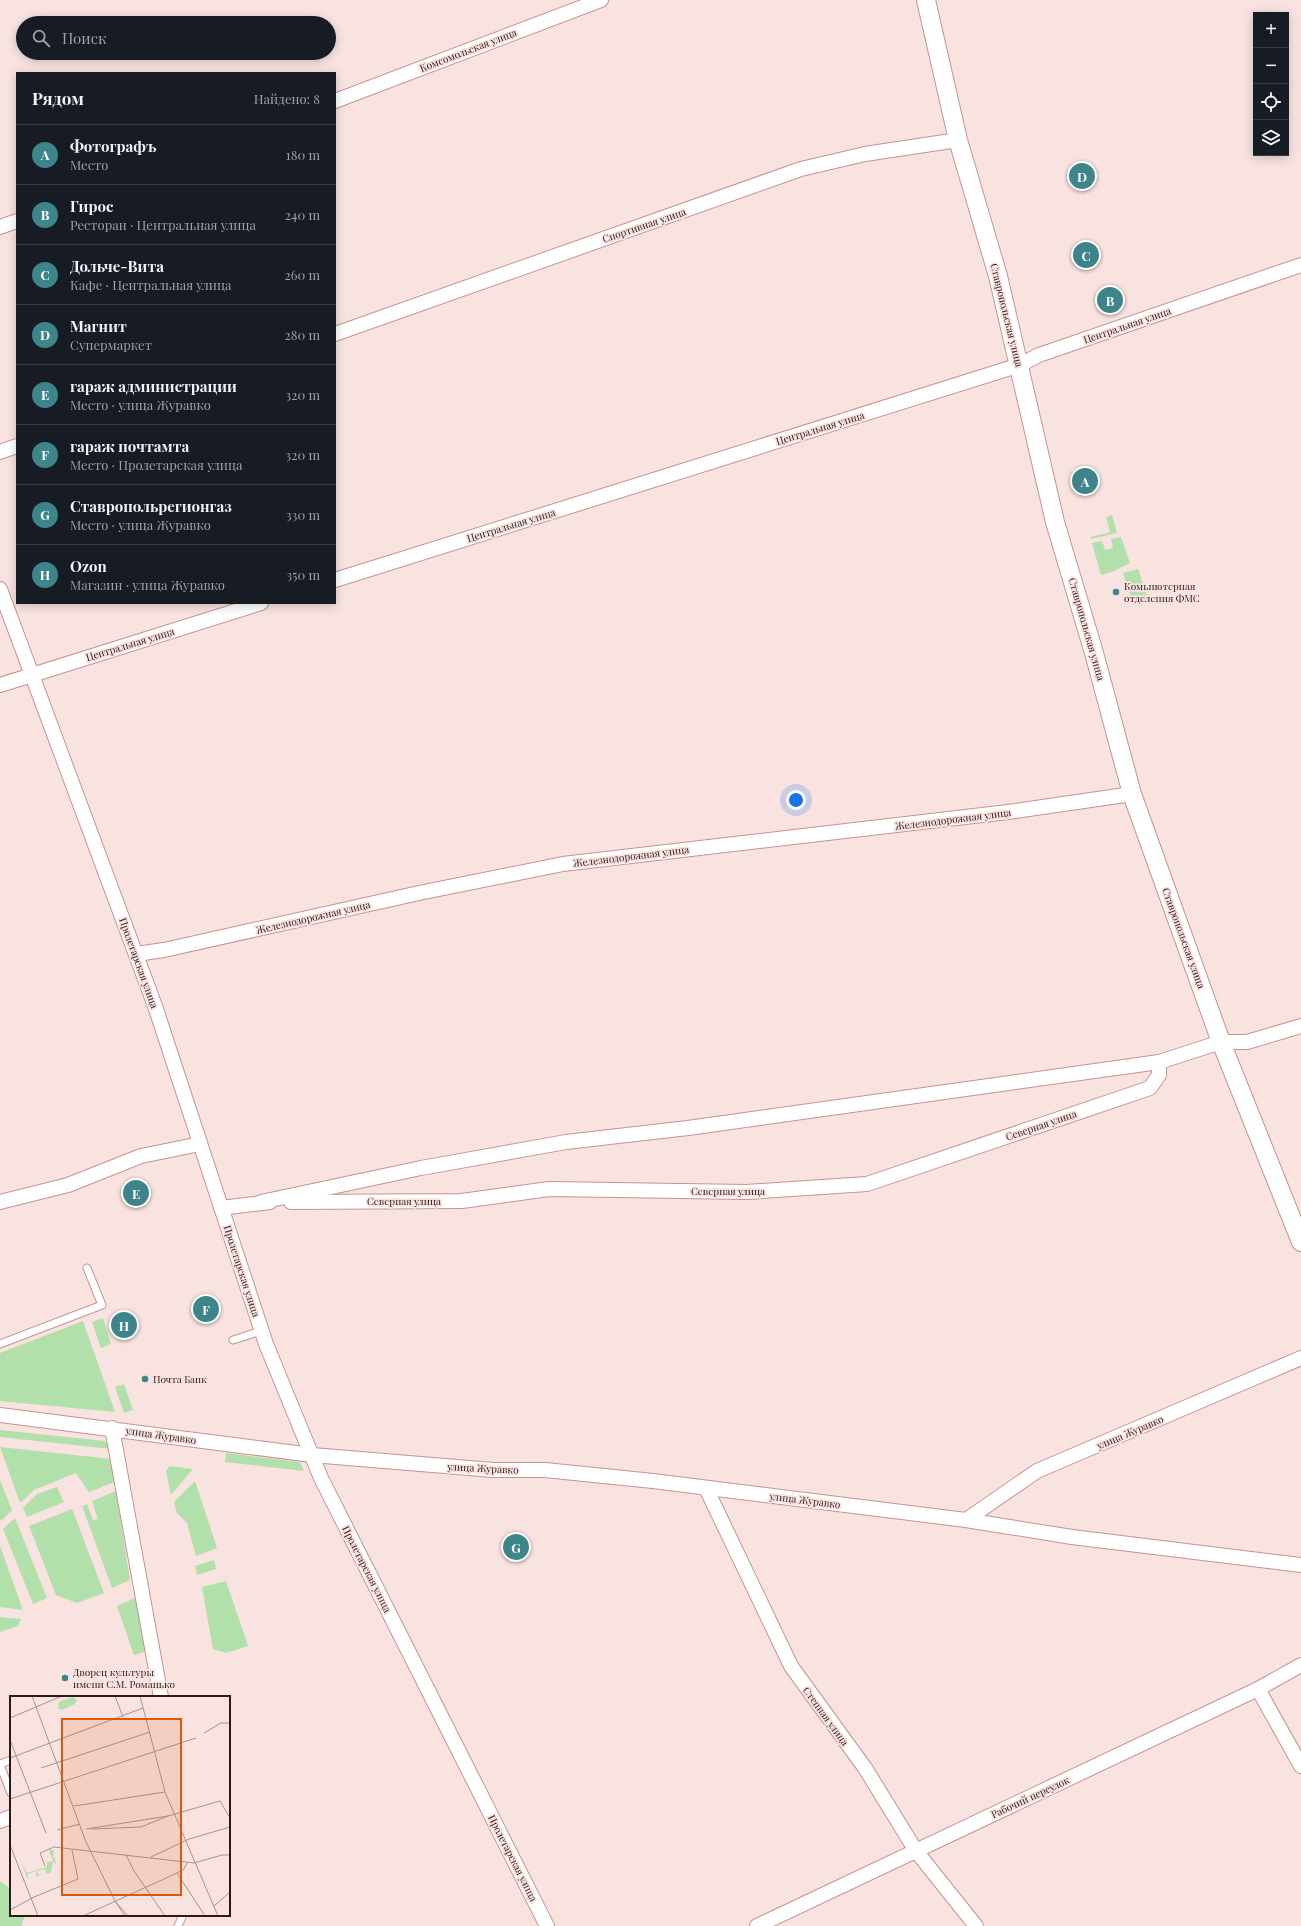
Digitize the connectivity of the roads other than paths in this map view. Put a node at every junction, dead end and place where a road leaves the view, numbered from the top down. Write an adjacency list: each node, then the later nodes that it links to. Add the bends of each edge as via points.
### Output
1 (601, 0): 3 (street, Комсомольская улица)
2 (926, 0): 4 (street, Ставропольская улица)
3 (336, 101)
4 (958, 140): 8 (street, Спортивная улица, via 865,154 801,169); 9 (street, Ставропольская улица, via 998,276)
5 (16, 221): 6 (street)
6 (0, 228)
7 (1301, 265): 9 (street, Центральная улица, via 1040,355)
8 (336, 334)
9 (1020, 366): 12 (street, Центральная улица); 17 (street, Ставропольская улица, via 1055,522)
10 (16, 446): 11 (street)
11 (0, 452)
12 (336, 580)
13 (0, 589): 15 (street, Пролетарская улица)
14 (258, 604): 15 (street, Центральная улица)
15 (32, 675): 16 (street, Центральная улица); 18 (street, Пролетарская улица)
16 (0, 685)
17 (1132, 794): 18 (street, Железнодорожная улица, via 1008,812 563,864); 20 (street, Ставропольская улица)
18 (136, 954): 22 (street, Пролетарская улица)
19 (1301, 1026): 20 (street, Северная улица, via 1247,1042)
20 (1221, 1042): 21 (street, Северная улица); 26 (street, Ставропольская улица)
21 (1159, 1062): 24 (street, Северная улица, via 688,1128 566,1142 421,1168); 24 (street, Северная улица, via 1159,1075 1150,1088 867,1184 746,1192 549,1189 462,1201)
22 (200, 1144): 23 (street, via 141,1156 68,1185); 25 (street, Пролетарская улица)
23 (0, 1202)
24 (261, 1202): 25 (street, Северная улица)
25 (221, 1208): 28 (street, Пролетарская улица)
26 (1301, 1242)
27 (87, 1268): 30 (lane, via 102,1305)
28 (261, 1331): 29 (lane); 34 (street, Пролетарская улица)
29 (233, 1340)
30 (0, 1344)
31 (1301, 1358): 36 (street, улица Журавко, via 1037,1471)
32 (0, 1415): 33 (street, улица Журавко)
33 (112, 1428): 34 (street, улица Журавко); 40 (street)
34 (312, 1455): 35 (street, улица Журавко, via 493,1470 545,1470); 50 (street, Пролетарская улица)
35 (706, 1488): 36 (street, улица Журавко); 47 (street, Степная улица, via 791,1666 865,1768)
36 (966, 1520): 37 (street, улица Журавко, via 1072,1537)
37 (1301, 1565)
38 (1301, 1665): 39 (street, Рабочий переулок)
39 (1258, 1689): 43 (street); 47 (street, Рабочий переулок)
40 (161, 1696)
41 (10, 1760): 42 (lane)
42 (0, 1765): 44 (lane)
43 (1301, 1766)
44 (10, 1790)
45 (10, 1817): 46 (street)
46 (0, 1821)
47 (916, 1851): 51 (street, Рабочий переулок); 52 (street, Степная улица)
48 (183, 1916): 49 (lane)
49 (178, 1926)
50 (547, 1926)
51 (757, 1926)
52 (976, 1926)

